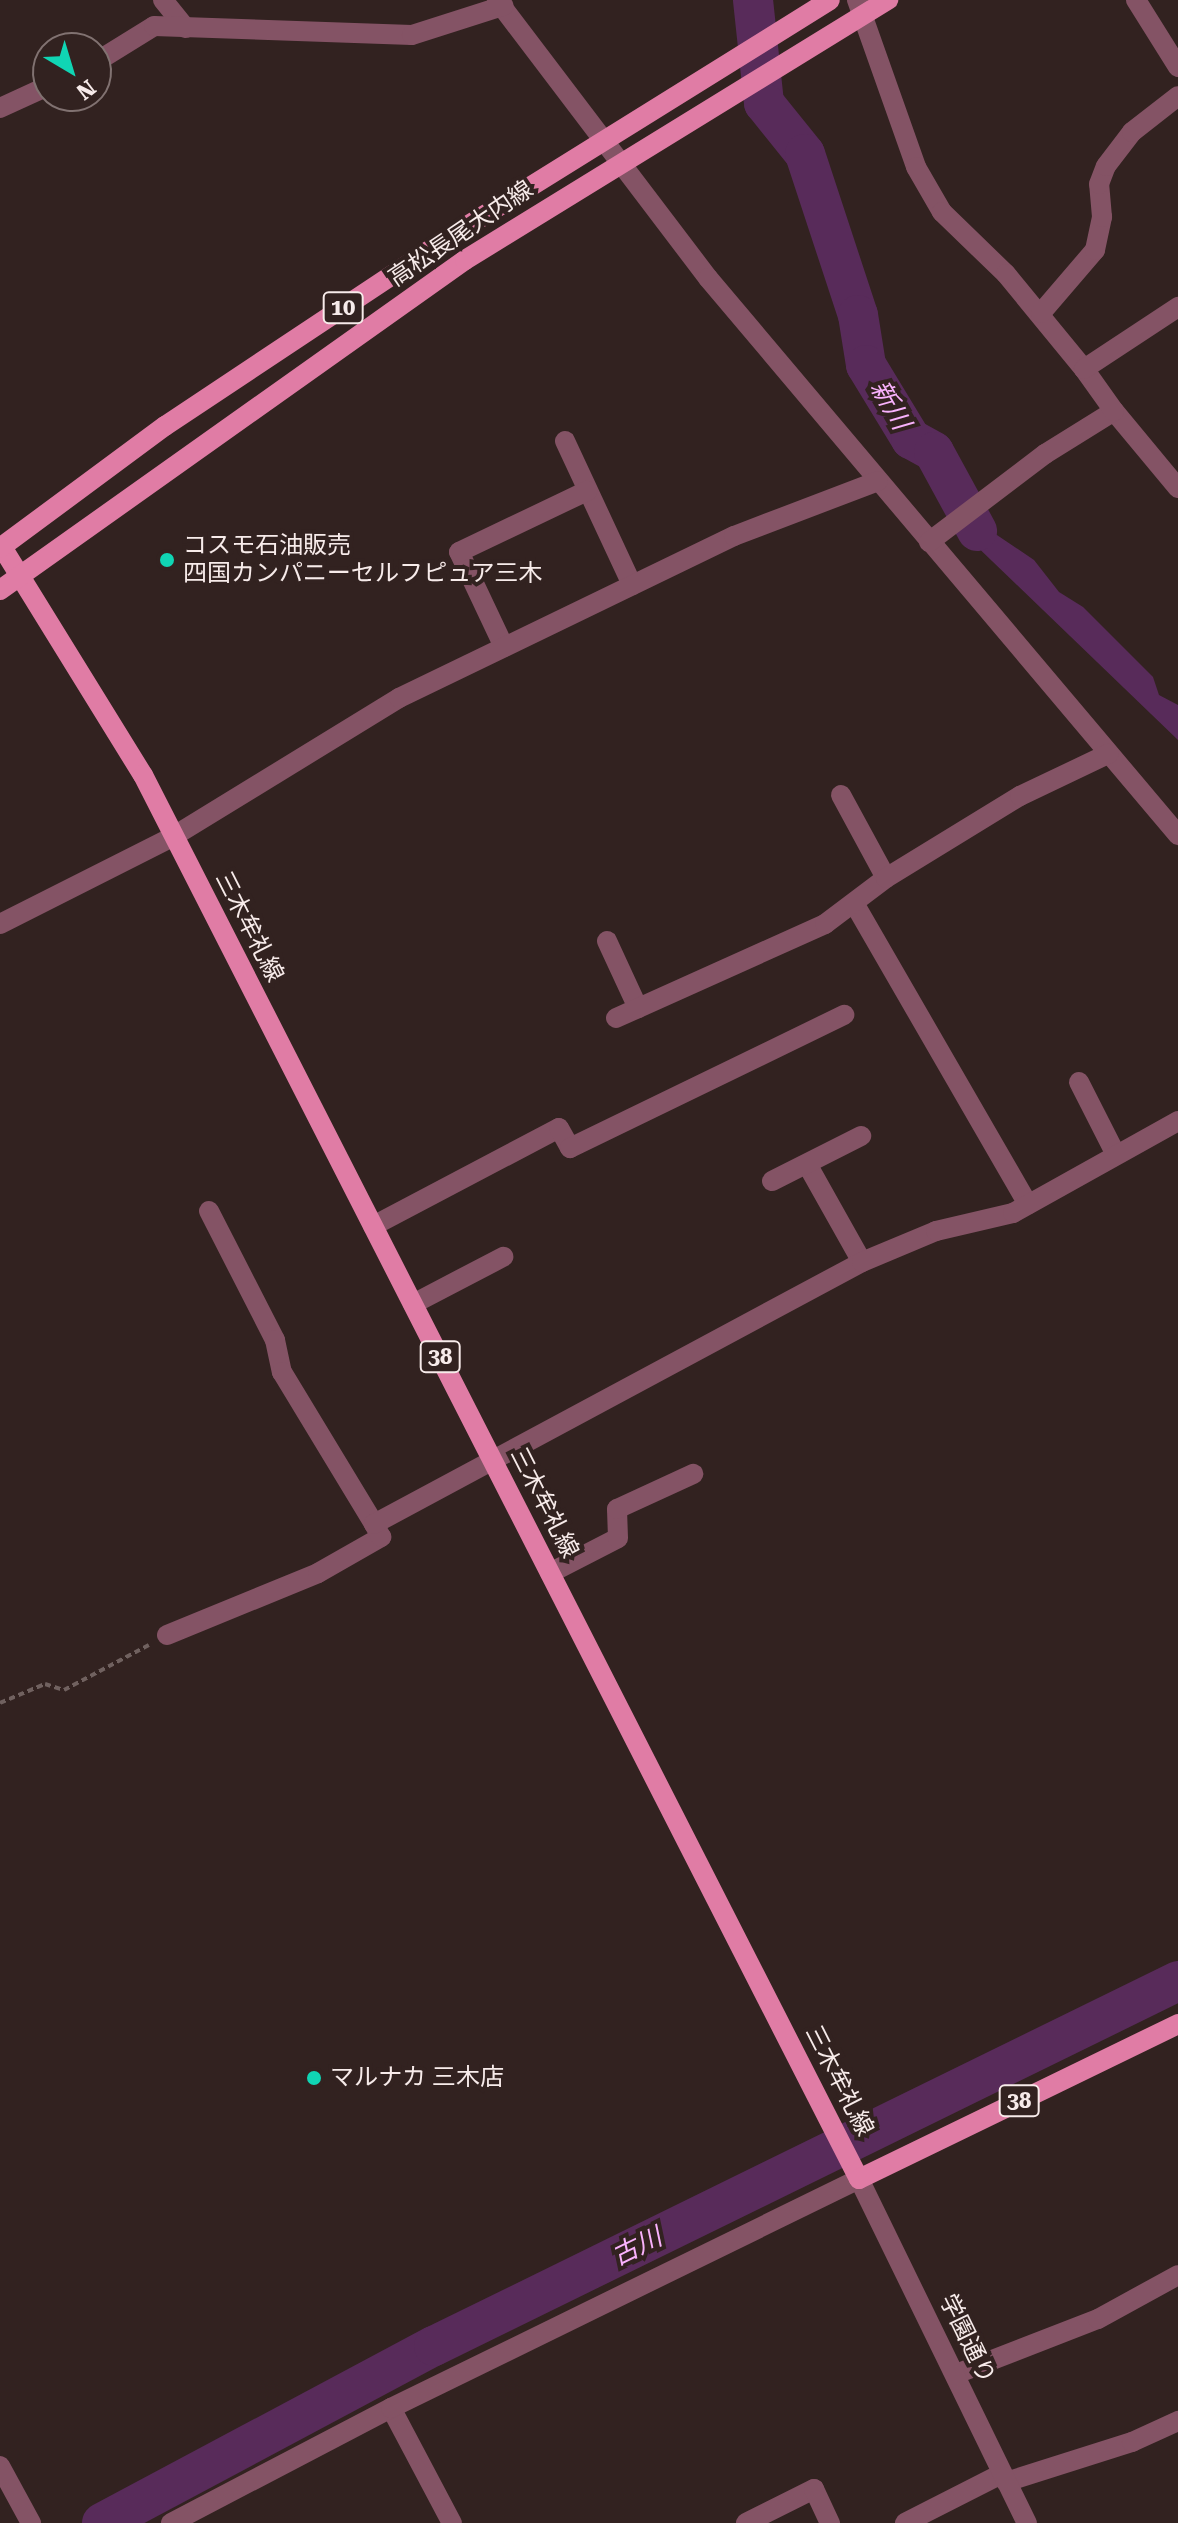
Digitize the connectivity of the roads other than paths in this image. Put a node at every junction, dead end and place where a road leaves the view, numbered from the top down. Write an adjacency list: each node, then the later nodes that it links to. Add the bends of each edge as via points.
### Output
1 (163, 0): 7 (street)
2 (830, 0): 13 (main road, 高松長尾大内線 / 10)
3 (888, 0): 6 (main road, 高松長尾大内線 / 10)
4 (1136, 0): 9 (street)
5 (500, 3): 7 (street, via 412,35); 13 (street)
6 (860, 7): 14 (main road, 高松長尾大内線 / 10, via 818,42); 16 (street, via 916,167 936,201)
7 (186, 28): 8 (street, via 154,26)
8 (112, 52)
9 (1178, 67)
10 (32, 93): 12 (street)
11 (1178, 96): 16 (street, via 1132,132 1106,166 1099,184 1102,217 1095,250)
12 (0, 108)
13 (600, 141): 14 (street); 24 (main road, 高松長尾大内線 / 10, via 165,426)
14 (617, 163): 20 (street); 25 (main road, 高松長尾大内線 / 10, via 329,354)
15 (1178, 307): 17 (street)
16 (1041, 313): 17 (street)
17 (1084, 369): 18 (street)
18 (1114, 411): 21 (street); 23 (street, via 1045,454)
19 (565, 441): 22 (street)
20 (878, 481): 23 (street); 26 (street, via 734,536)
21 (1178, 488)
22 (587, 491): 26 (street); 28 (street, via 459,552)
23 (929, 542): 29 (street)
24 (1, 546): 25 (main road, 三木牟礼線 / 38)
25 (19, 576): 27 (main road, 高松長尾大内線 / 10); 32 (main road, 三木牟礼線 / 38, via 143,775)
26 (632, 585): 28 (street)
27 (0, 590)
28 (504, 647): 32 (street, via 399,698)
29 (1108, 754): 31 (street); 33 (street, via 1020,796)
30 (841, 795): 33 (street)
31 (1178, 835)
32 (174, 836): 35 (street); 48 (main road, 三木牟礼線 / 38)
33 (886, 878): 34 (street)
34 (854, 903): 37 (street, via 825,924); 46 (street)
35 (0, 924)
36 (607, 941): 37 (street)
37 (638, 1008): 39 (street)
38 (844, 1015): 48 (street, via 570,1148 559,1128)
39 (616, 1018)
40 (1079, 1082): 43 (street)
41 (1178, 1121): 43 (street)
42 (861, 1136): 44 (street)
43 (1115, 1153): 46 (street)
44 (807, 1164): 45 (street); 50 (street)
45 (772, 1181)
46 (1028, 1204): 50 (street, via 936,1231)
47 (209, 1211): 54 (street, via 275,1340 282,1372)
48 (373, 1226): 51 (main road, 三木牟礼線 / 38)
49 (503, 1257): 51 (street)
50 (862, 1262): 52 (street)
51 (413, 1304): 52 (main road, 三木牟礼線 / 38)
52 (494, 1462): 54 (street); 55 (main road, 三木牟礼線 / 38)
53 (693, 1474): 55 (street, via 617,1509 618,1538)
54 (374, 1524): 56 (street, via 381,1537 318,1573)
55 (550, 1573): 58 (main road, 三木牟礼線 / 38)
56 (167, 1635)
57 (1178, 2024): 58 (main road, 38)
58 (859, 2179): 60 (street, 学園通り); 61 (street)
59 (1178, 2275): 60 (street, via 1098,2319)
60 (956, 2374): 64 (street, 学園通り)
61 (391, 2408): 66 (street); 67 (street)
62 (1178, 2421): 64 (street, via 1132,2442)
63 (0, 2466): 65 (street)
64 (1004, 2478): 70 (street); 71 (street, 学園通り)
65 (31, 2523)
66 (171, 2523)
67 (452, 2523)
68 (746, 2523): 69 (street, via 814,2489)
69 (830, 2523)
70 (905, 2523)
71 (1027, 2523)

